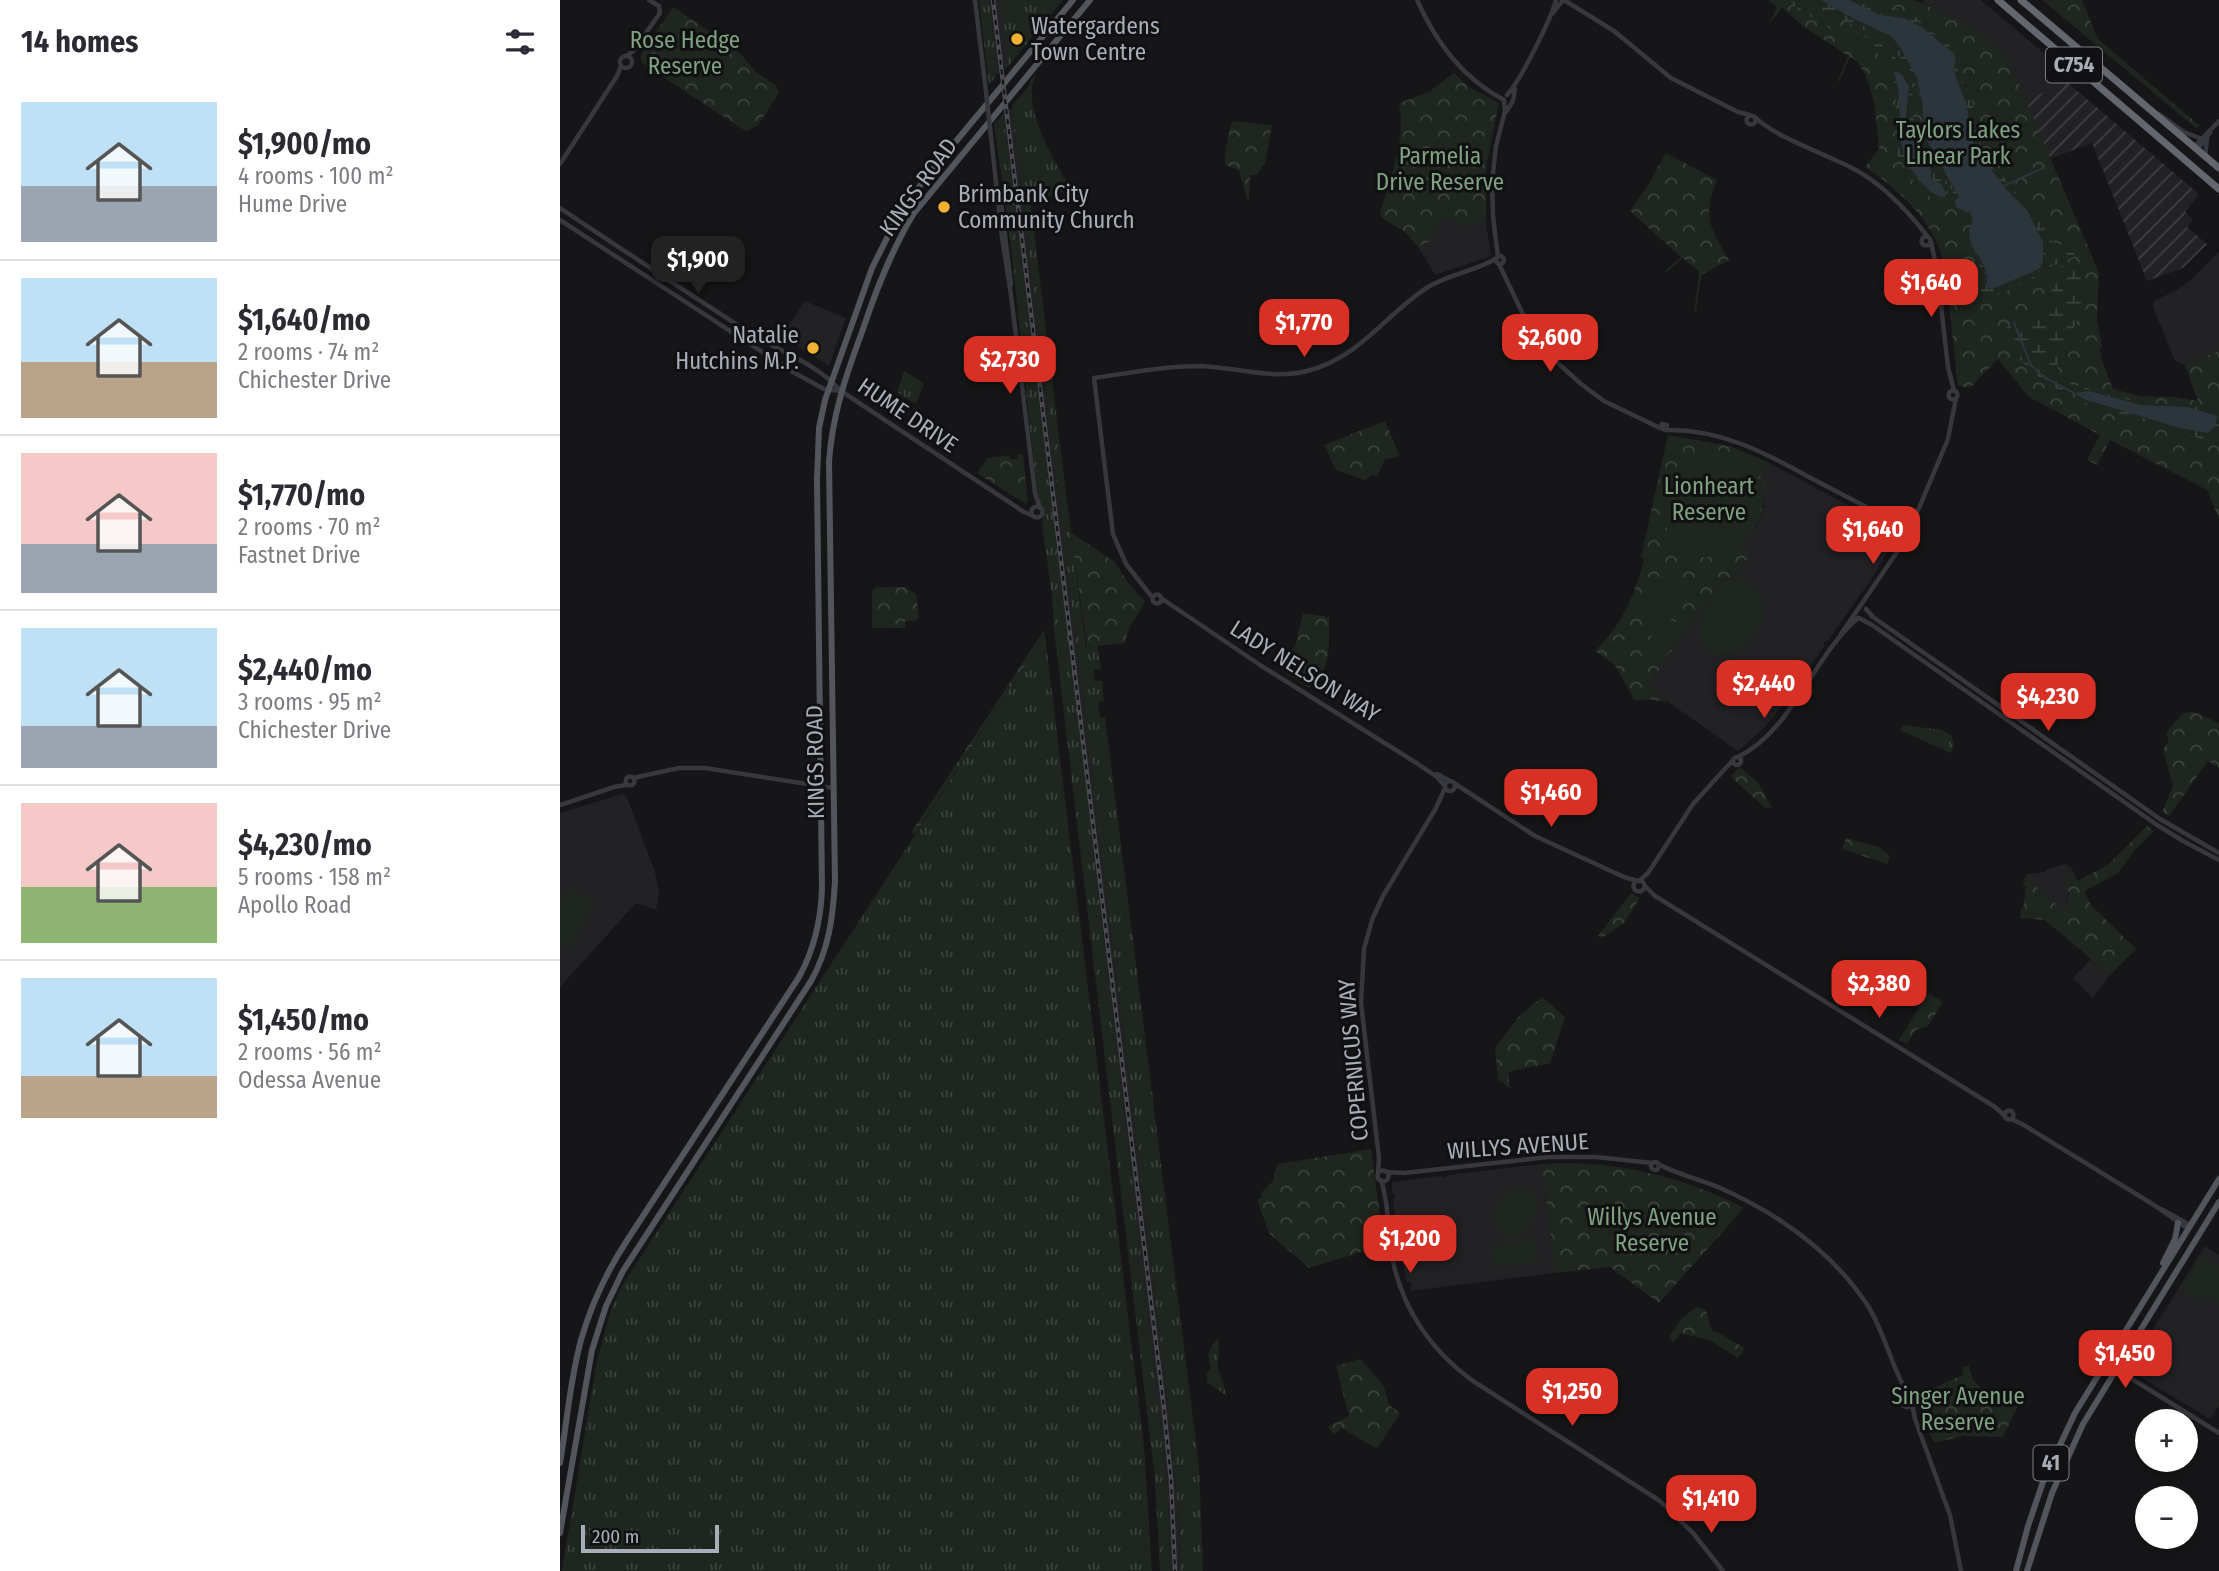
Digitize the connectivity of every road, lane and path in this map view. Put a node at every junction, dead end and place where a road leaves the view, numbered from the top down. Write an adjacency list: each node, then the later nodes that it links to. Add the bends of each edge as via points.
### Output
1 (649, 0): 9 (street, via 657,10 654,19)
2 (975, 0): 32 (street, bridge)
3 (1073, 0): 29 (main road, KINGS ROAD, via 896,220 868,277)
4 (1090, 0): 31 (main road, KINGS ROAD, via 935,186 905,229 879,283)
5 (1417, 0): 11 (street, via 1444,50 1467,75)
6 (1998, 0): 19 (highway, C754)
7 (2021, 0): 13 (highway, C754)
8 (1560, 2): 11 (street); 12 (street, via 1614,31 1671,78)
9 (629, 57): 10 (street, via 621,60); 10 (street, via 631,66)
10 (623, 67): 20 (street)
11 (1508, 99): 25 (street, via 1492,183)
12 (1734, 110): 14 (street); 14 (street, via 1747,121)
13 (2152, 111): 16 (street, via 2188,134); 17 (highway, C754)
14 (1753, 119): 38 (street, via 1870,178 1919,227 1934,256 1952,415 1945,446)
15 (2219, 121): 16 (street)
16 (2205, 138): 17 (street); 18 (street)
17 (2196, 148): 18 (highway, C754); 19 (highway)
18 (2206, 157): 21 (highway, C754)
19 (2186, 159): 22 (highway, C754)
20 (560, 164)
21 (2219, 168)
22 (2219, 188)
23 (560, 208): 26 (street, HUME DRIVE)
24 (560, 220): 28 (street, HUME DRIVE)
25 (1500, 260): 37 (street, via 1524,318 1553,359 1598,397 1664,427 1717,435 1752,447); 43 (street, LADY NELSON WAY, via 1432,285 1351,352 1315,369 1271,375 1189,366 1094,378 1113,534 1140,582 1157,598)
26 (670, 281): 27 (street, HUME DRIVE); 28 (street)
27 (676, 285): 28 (street); 29 (street, HUME DRIVE)
28 (667, 290): 30 (street, HUME DRIVE)
29 (831, 380): 30 (main road, KINGS ROAD); 31 (street, HUME DRIVE)
30 (828, 390): 31 (street, HUME DRIVE); 45 (main road, KINGS ROAD, via 819,428 817,470)
31 (841, 391): 34 (street, HUME DRIVE); 47 (main road, KINGS ROAD, via 829,462)
32 (1035, 494): 33 (street); 35 (street)
33 (1040, 508): 35 (street); 36 (street, via 1040,516)
34 (1020, 509): 35 (street, HUME DRIVE); 36 (street, HUME DRIVE)
35 (1032, 509): 36 (street)
36 (1033, 516)
37 (1893, 521): 38 (street); 39 (street)
38 (1908, 527): 39 (street); 40 (street)
39 (1902, 531): 40 (street)
40 (1897, 551): 41 (street)
41 (1864, 608): 42 (street); 42 (street, via 1864,614); 52 (street, via 2160,819)
42 (1857, 616): 53 (street, via 2157,825); 55 (street, via 1773,730 1723,772 1688,810)
43 (1418, 764): 44 (street, LADY NELSON WAY); 46 (street, LADY NELSON WAY)
44 (1452, 782): 46 (street); 48 (street); 49 (street, LADY NELSON WAY)
45 (820, 787): 47 (street); 50 (street, via 679,768 634,780 629,777); 77 (main road, KINGS ROAD, via 822,906 811,953 600,1287 578,1354)
46 (1445, 787): 48 (street, LADY NELSON WAY); 51 (street, COPERNICUS WAY)
47 (833, 788): 79 (main road, KINGS ROAD, via 834,905 824,952 811,981 610,1296 590,1357)
48 (1452, 791): 49 (street, LADY NELSON WAY); 51 (street, COPERNICUS WAY)
49 (1470, 795): 54 (street, LADY NELSON WAY, via 1535,836)
50 (560, 806)
51 (1436, 808): 59 (street, COPERNICUS WAY, via 1383,896 1364,949 1361,1003)
52 (2219, 853)
53 (2219, 860)
54 (1623, 877): 55 (street, LADY NELSON WAY); 56 (street, LADY NELSON WAY)
55 (1642, 883): 56 (street, via 1634,884); 57 (street); 58 (street)
56 (1634, 889): 57 (street)
57 (1640, 892): 58 (street)
58 (1655, 896): 66 (street)
59 (1380, 1158): 60 (street, COPERNICUS WAY); 61 (street, COPERNICUS WAY)
60 (1386, 1171): 61 (street, WILLYS AVENUE); 62 (street, WILLYS AVENUE); 64 (street)
61 (1378, 1173): 64 (street, via 1378,1178)
62 (1404, 1173): 64 (street, WILLYS AVENUE); 73 (street, WILLYS AVENUE, via 1548,1157 1596,1157 1655,1166 1715,1186 1790,1227 1839,1269 1883,1334)
63 (2219, 1179): 68 (main road, 41)
64 (1385, 1180): 80 (street, via 1396,1276 1433,1345 1473,1381 1660,1502)
65 (2219, 1202): 69 (main road, 41)
66 (2154, 1205): 67 (street); 68 (street)
67 (2178, 1223): 68 (street); 70 (main road)
68 (2189, 1227): 69 (main road); 70 (main road, 41)
69 (2199, 1233): 72 (main road, 41)
70 (2158, 1278): 71 (main road, 41)
71 (2105, 1363): 72 (main road); 78 (main road, 41)
72 (2115, 1369): 75 (main road, 41); 76 (street)
73 (1908, 1400): 74 (street, WILLYS AVENUE); 74 (street, WILLYS AVENUE, via 1902,1404)
74 (1915, 1419): 81 (street, WILLYS AVENUE, via 1950,1515)
75 (2083, 1424): 78 (main road, via 2060,1462); 83 (main road, 41, via 2052,1493)
76 (2219, 1433)
77 (560, 1462)
78 (2050, 1465): 82 (main road, 41)
79 (560, 1533)
80 (1723, 1571)
81 (1961, 1571)
82 (2016, 1571)
83 (2028, 1571)

